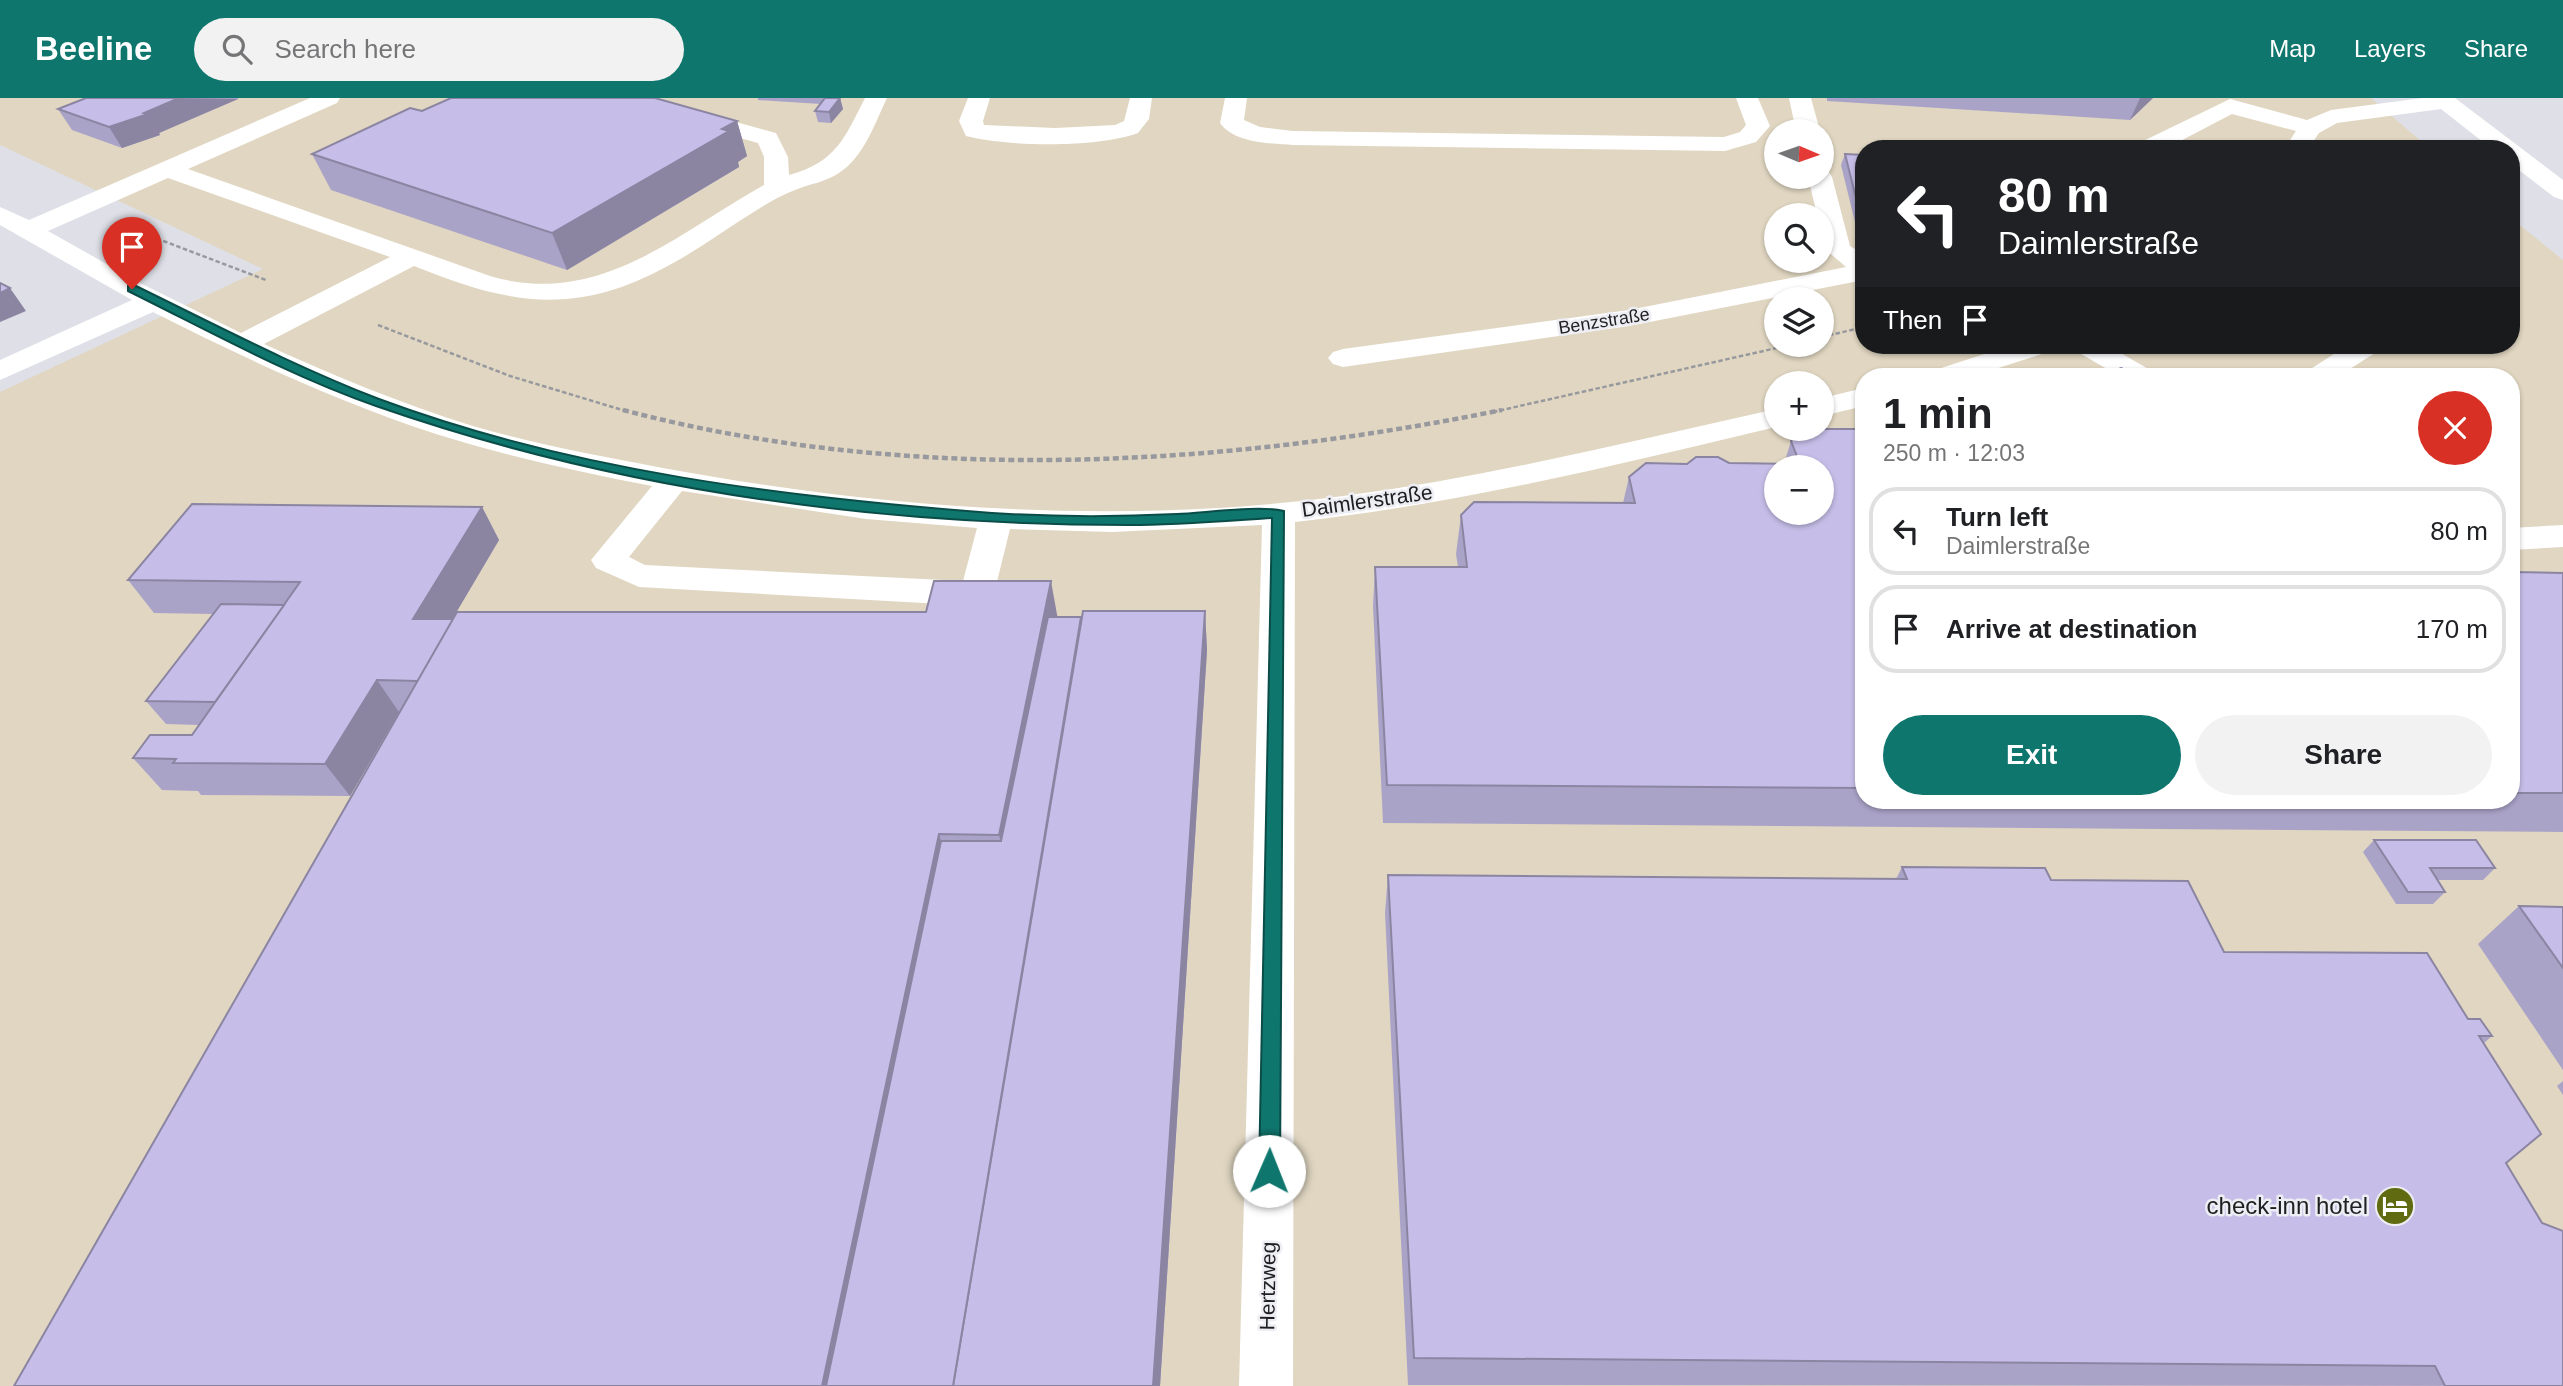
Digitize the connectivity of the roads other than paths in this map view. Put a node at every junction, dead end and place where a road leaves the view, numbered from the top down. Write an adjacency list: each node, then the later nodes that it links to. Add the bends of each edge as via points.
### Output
1 (329, 98): 17 (street)
2 (623, 98): 18 (street, via 768,138 776,157)
3 (876, 98): 18 (street, via 839,161 823,173)
4 (979, 98): 5 (street, via 971,121 974,131 1108,134 1131,128)
5 (1141, 98)
6 (1236, 98): 7 (street, via 1232,123 1255,134 1293,138 1725,144 1748,137 1758,126)
7 (1747, 98)
8 (1800, 98): 11 (street)
9 (2443, 100): 12 (street, via 2347,113); 15 (street)
10 (2231, 102): 12 (street); 13 (street)
11 (1805, 119)
12 (2310, 128): 14 (street)
13 (2162, 140)
14 (2302, 140)
15 (2495, 140)
16 (2520, 159): 20 (street)
17 (166, 169): 22 (street); 23 (street)
18 (777, 188): 23 (street, via 657,263 570,290 503,288)
19 (1823, 189): 24 (street, via 1838,249)
20 (2563, 192)
21 (0, 215): 22 (street, Daimlerstraße)
22 (28, 230): 26 (street, Daimlerstraße)
23 (413, 256): 27 (street)
24 (1855, 263)
25 (1855, 272): 32 (street, Benzstraße, via 1629,318)
26 (154, 301): 27 (street, Daimlerstraße); 37 (street)
27 (243, 343): 41 (street, Daimlerstraße, via 311,376 445,427)
28 (1989, 354): 33 (street)
29 (1996, 354): 34 (street)
30 (2102, 354): 35 (street)
31 (2354, 354): 36 (street)
32 (1343, 358)
33 (1961, 368)
34 (2018, 368)
35 (2126, 368)
36 (2332, 368)
37 (0, 371)
38 (1855, 399): 39 (street)
39 (1834, 404)
40 (1764, 421): 42 (street, Daimlerstraße, via 1484,483)
41 (674, 480): 43 (street, Daimlerstraße, via 815,502); 43 (street, via 608,560 639,576 978,594)
42 (1279, 514): 43 (street, Daimlerstraße, via 1131,521); 46 (street, Hertzweg)
43 (996, 517)
44 (2563, 536): 45 (street)
45 (2520, 538)
46 (1266, 1386)

